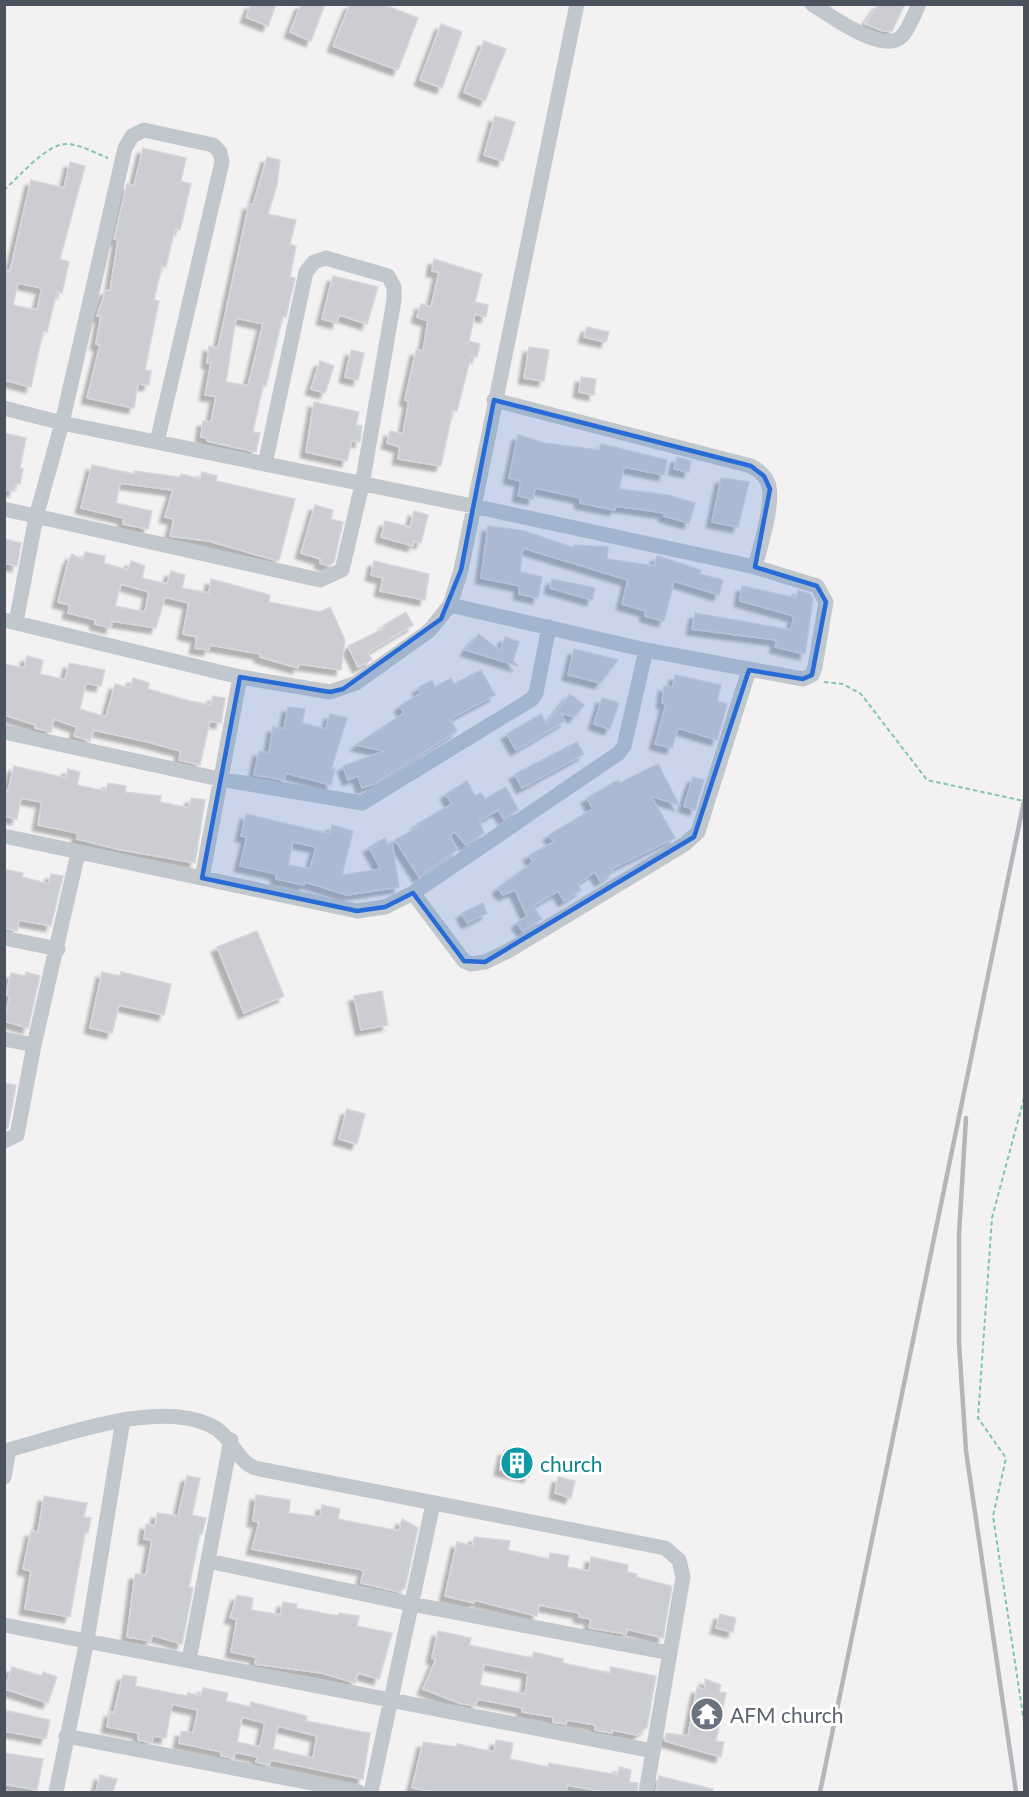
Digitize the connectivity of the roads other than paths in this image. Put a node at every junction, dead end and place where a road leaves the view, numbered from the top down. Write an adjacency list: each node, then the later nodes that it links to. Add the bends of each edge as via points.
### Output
1 (577, 4): 4 (street)
2 (812, 4): 3 (street, via 880,42 902,37)
3 (919, 4)
4 (494, 400): 10 (street); 13 (street, via 758,470 770,489)
5 (4, 408): 6 (street)
6 (62, 423): 7 (street); 7 (street, via 128,141 144,130 213,145 222,162); 12 (street)
7 (157, 442): 8 (street)
8 (265, 465): 9 (street); 9 (street, via 306,272 314,262 326,258 388,276 395,294)
9 (363, 485): 10 (street); 12 (street, via 342,570 321,580)
10 (474, 506): 13 (street); 14 (street)
11 (4, 509): 12 (street)
12 (36, 517): 15 (street)
13 (755, 567): 18 (street, via 817,586 826,602 812,675 803,680)
14 (450, 604): 16 (street); 19 (street, via 429,632 343,689 330,692)
15 (10, 621): 19 (street)
16 (549, 627): 17 (street); 21 (street, via 532,699 371,799 358,803)
17 (646, 650): 18 (street); 25 (street, via 624,746 619,753)
18 (749, 670): 25 (street, via 698,832 686,844 508,951 478,963 464,961)
19 (240, 677): 21 (street)
20 (4, 732): 21 (street)
21 (219, 779): 24 (street)
22 (4, 836): 23 (street)
23 (78, 854): 24 (street); 27 (street)
24 (202, 878): 25 (street, via 357,911 385,907)
25 (413, 892)
26 (4, 938): 27 (street)
27 (58, 949): 29 (street)
28 (4, 1039): 29 (street)
29 (34, 1045): 30 (street, via 17,1135)
30 (4, 1141)
31 (123, 1420): 32 (street, via 165,1414 185,1416 212,1426); 33 (street); 39 (street)
32 (231, 1440): 35 (street, via 243,1461 255,1468); 36 (street)
33 (7, 1451): 34 (street)
34 (4, 1477)
35 (433, 1504): 37 (street); 40 (street, via 665,1548 673,1553 683,1577)
36 (208, 1561): 37 (street); 41 (street)
37 (411, 1604): 40 (street); 42 (street)
38 (4, 1625): 39 (street)
39 (87, 1640): 41 (street); 43 (street)
40 (670, 1653): 44 (street)
41 (189, 1660): 42 (street)
42 (391, 1698): 44 (street); 47 (street)
43 (66, 1736): 45 (street); 46 (street)
44 (653, 1751): 48 (street)
45 (56, 1792)
46 (359, 1792)
47 (371, 1792)
48 (646, 1792)

